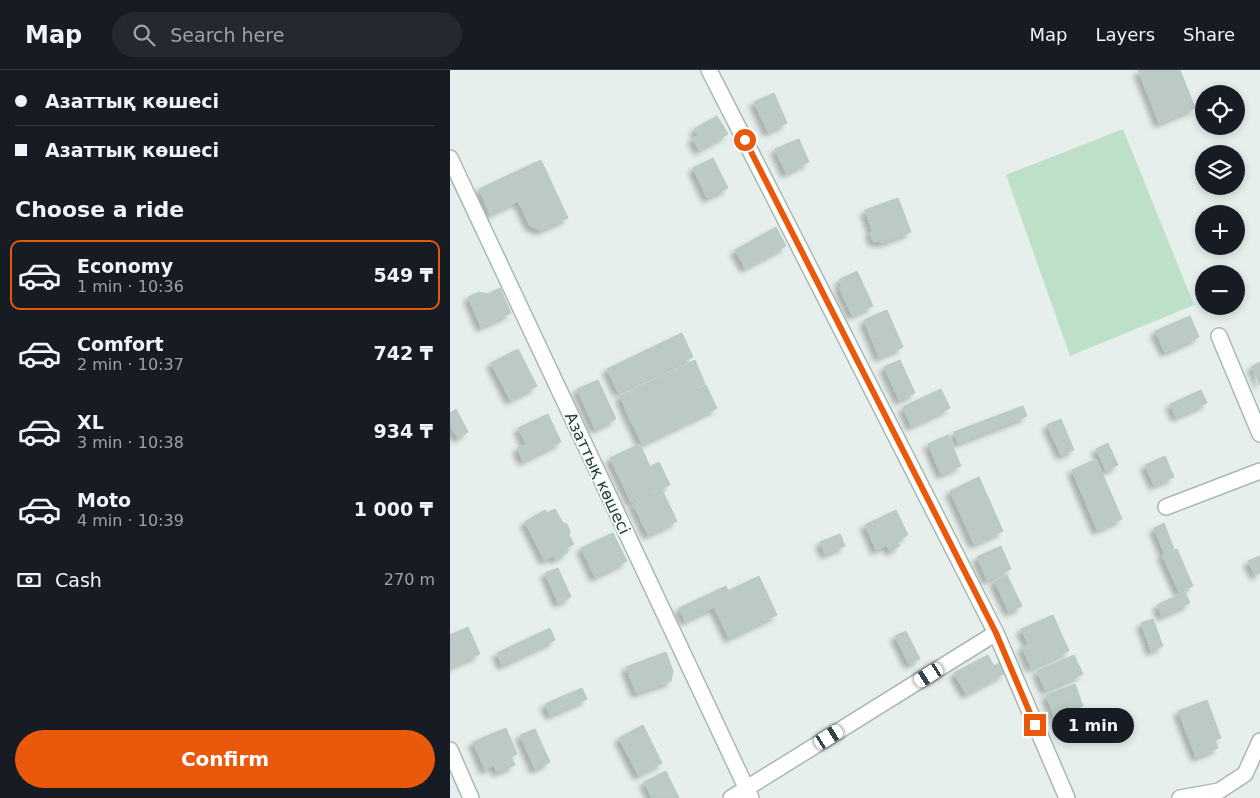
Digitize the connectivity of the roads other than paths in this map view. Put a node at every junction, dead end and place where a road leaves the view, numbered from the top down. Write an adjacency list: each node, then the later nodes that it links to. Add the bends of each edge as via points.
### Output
1 (709, 70): 7 (street)
2 (450, 158): 10 (street, Азаттық көшесі)
3 (1219, 336): 4 (street)
4 (1260, 434)
5 (1260, 471): 6 (street)
6 (1166, 507)
7 (996, 633): 10 (street); 13 (street)
8 (1260, 741): 14 (street, via 1245,774 1219,791)
9 (450, 750): 11 (street)
10 (748, 793): 12 (street)
11 (471, 798)
12 (732, 798)
13 (1066, 798)
14 (1180, 798)

